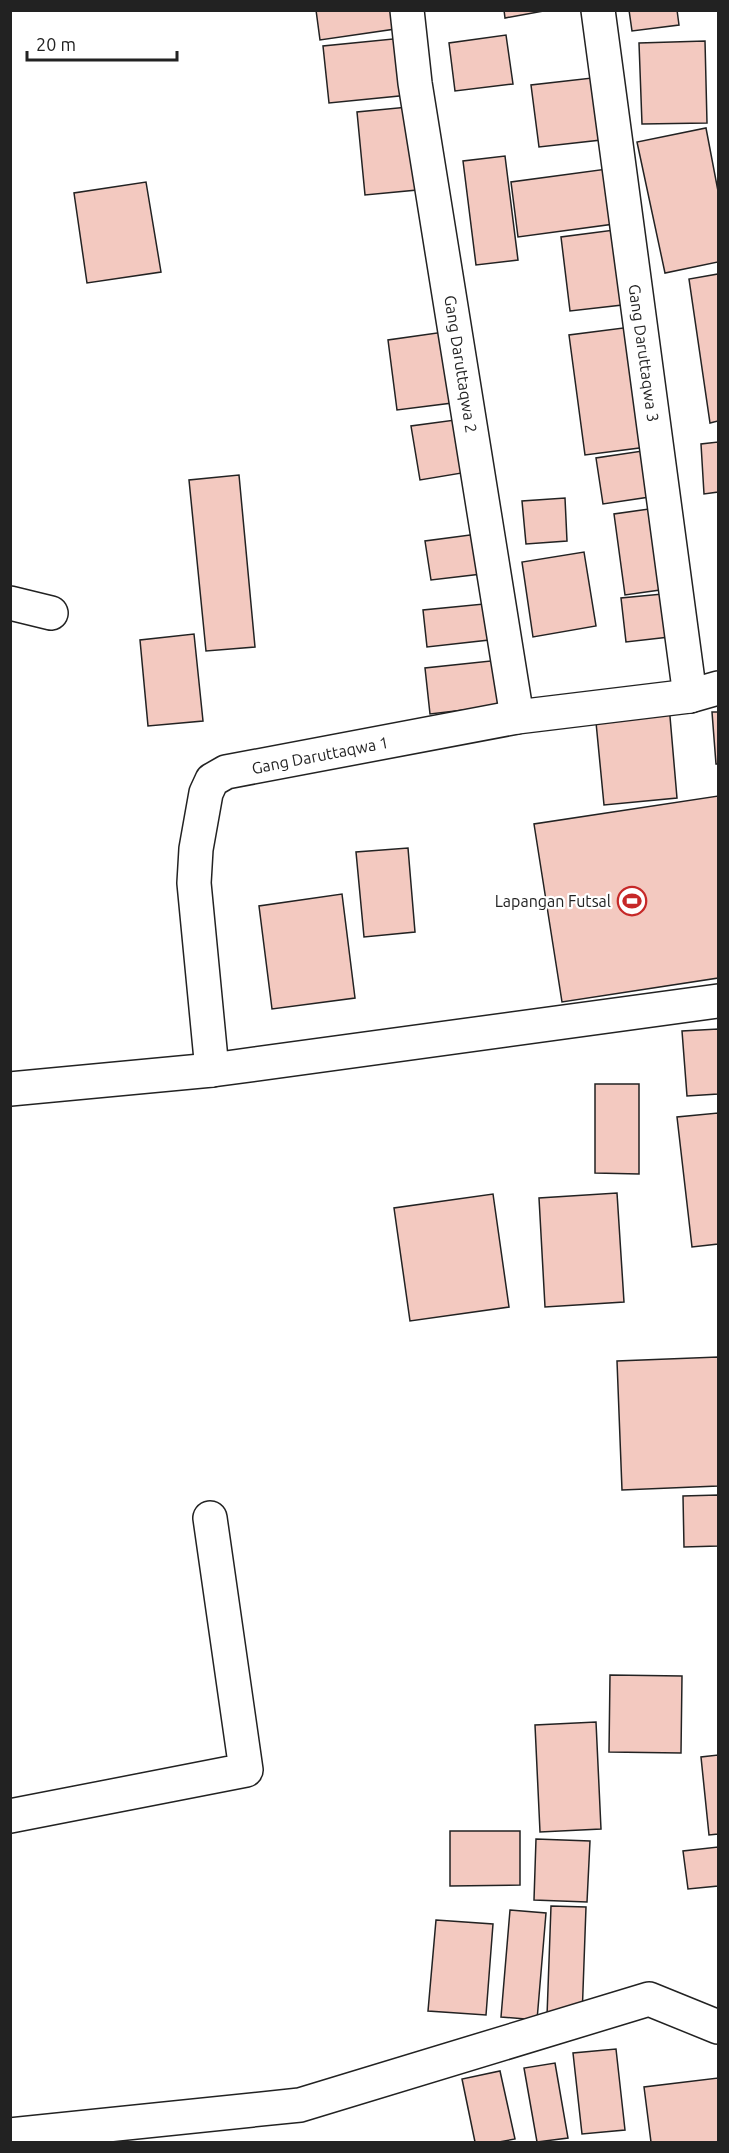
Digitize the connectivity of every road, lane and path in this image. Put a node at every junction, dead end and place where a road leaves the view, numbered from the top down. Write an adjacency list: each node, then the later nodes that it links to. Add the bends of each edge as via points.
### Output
1 (407, 10): 6 (street, Gang Daruttaqwa 2, via 417,95)
2 (598, 10): 5 (street, Gang Daruttaqwa 3)
3 (10, 603): 4 (street)
4 (51, 613)
5 (704, 692): 6 (street, Gang Daruttaqwa 1)
6 (517, 717): 8 (street, Gang Daruttaqwa 1, via 226,772 212,780 196,849 194,883)
7 (718, 1001): 8 (street)
8 (212, 1070): 9 (street)
9 (10, 1089)
10 (210, 1518): 11 (street, via 246,1770)
11 (10, 1816)
12 (718, 2027): 13 (street, via 649,1999 300,2105)
13 (10, 2135)

